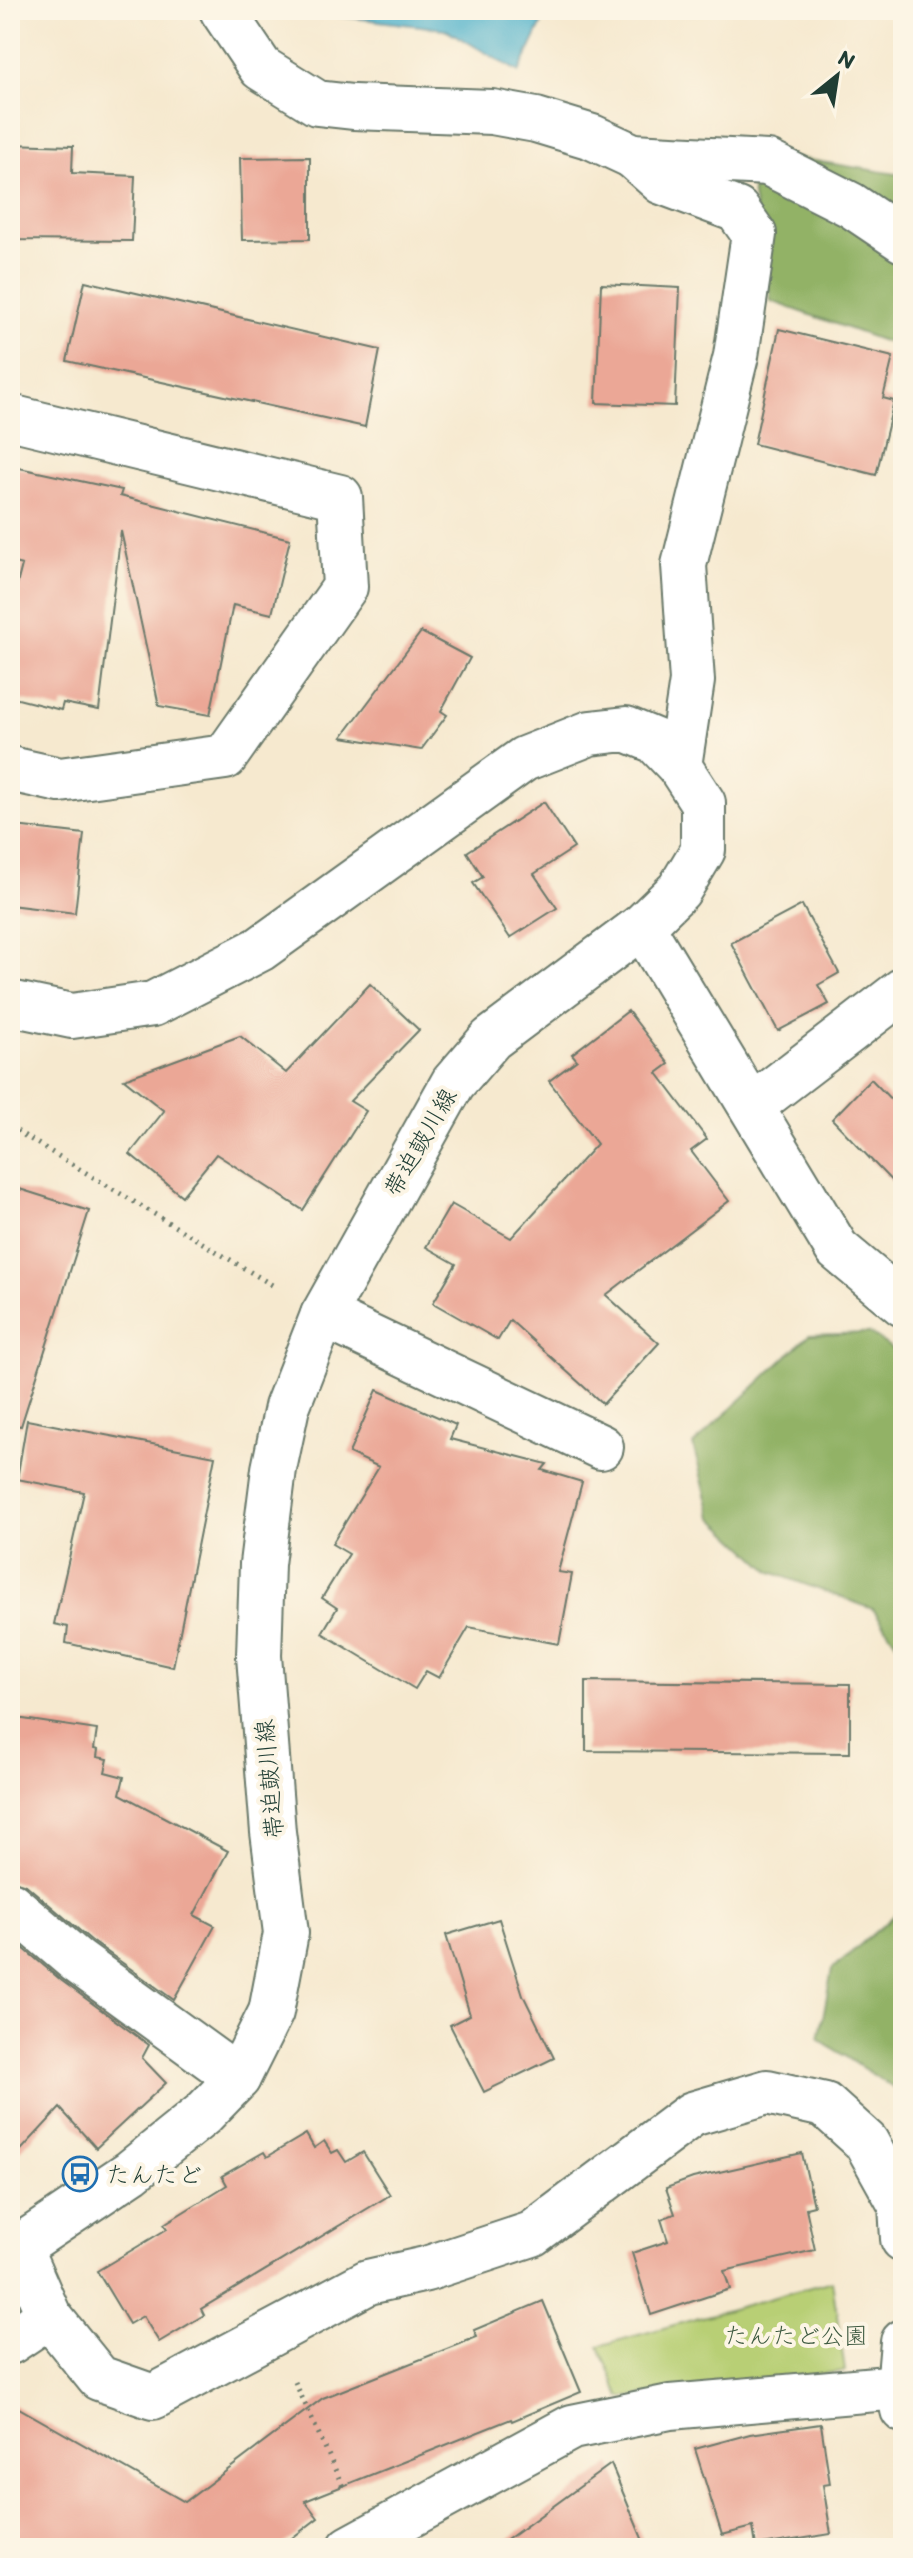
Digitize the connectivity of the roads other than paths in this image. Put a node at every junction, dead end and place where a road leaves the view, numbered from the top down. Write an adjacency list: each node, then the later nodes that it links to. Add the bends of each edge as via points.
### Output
1 (222, 10): 2 (street, via 261,68 317,103 492,112 578,133)
2 (633, 156): 3 (street, via 768,163 851,205); 5 (street, via 662,182 737,210 754,234 736,356 684,565 692,681)
3 (903, 240)
4 (10, 417): 6 (street, via 340,497 345,587 225,757 60,780)
5 (679, 766): 7 (street, 帯迫皷川線, via 703,803 703,850 679,890); 9 (street, 帯迫皷川線, via 655,741 626,729 590,733 524,759 260,949 153,1004 72,1016)
6 (10, 769)
7 (642, 926): 10 (street); 12 (street, 帯迫皷川線, via 491,1039 453,1083)
8 (903, 990): 10 (street)
9 (10, 1003)
10 (752, 1106): 11 (street, via 837,1249)
11 (903, 1304)
12 (323, 1315): 13 (street); 15 (street, 帯迫皷川線, via 287,1407 262,1564 259,1656 286,1933 271,2012)
13 (601, 1447)
14 (10, 1904): 15 (street, via 77,1961)
15 (238, 2078): 17 (street, 帯迫皷川線, via 131,2172)
16 (903, 2239): 18 (street, via 901,2205 866,2142 825,2105 767,2092 692,2114 532,2234 368,2282 153,2397 99,2378)
17 (15, 2249): 18 (street)
18 (49, 2316): 19 (street)
19 (10, 2342)
20 (903, 2342): 21 (street)
21 (901, 2398): 22 (street, via 670,2407 572,2427)
22 (358, 2542)

